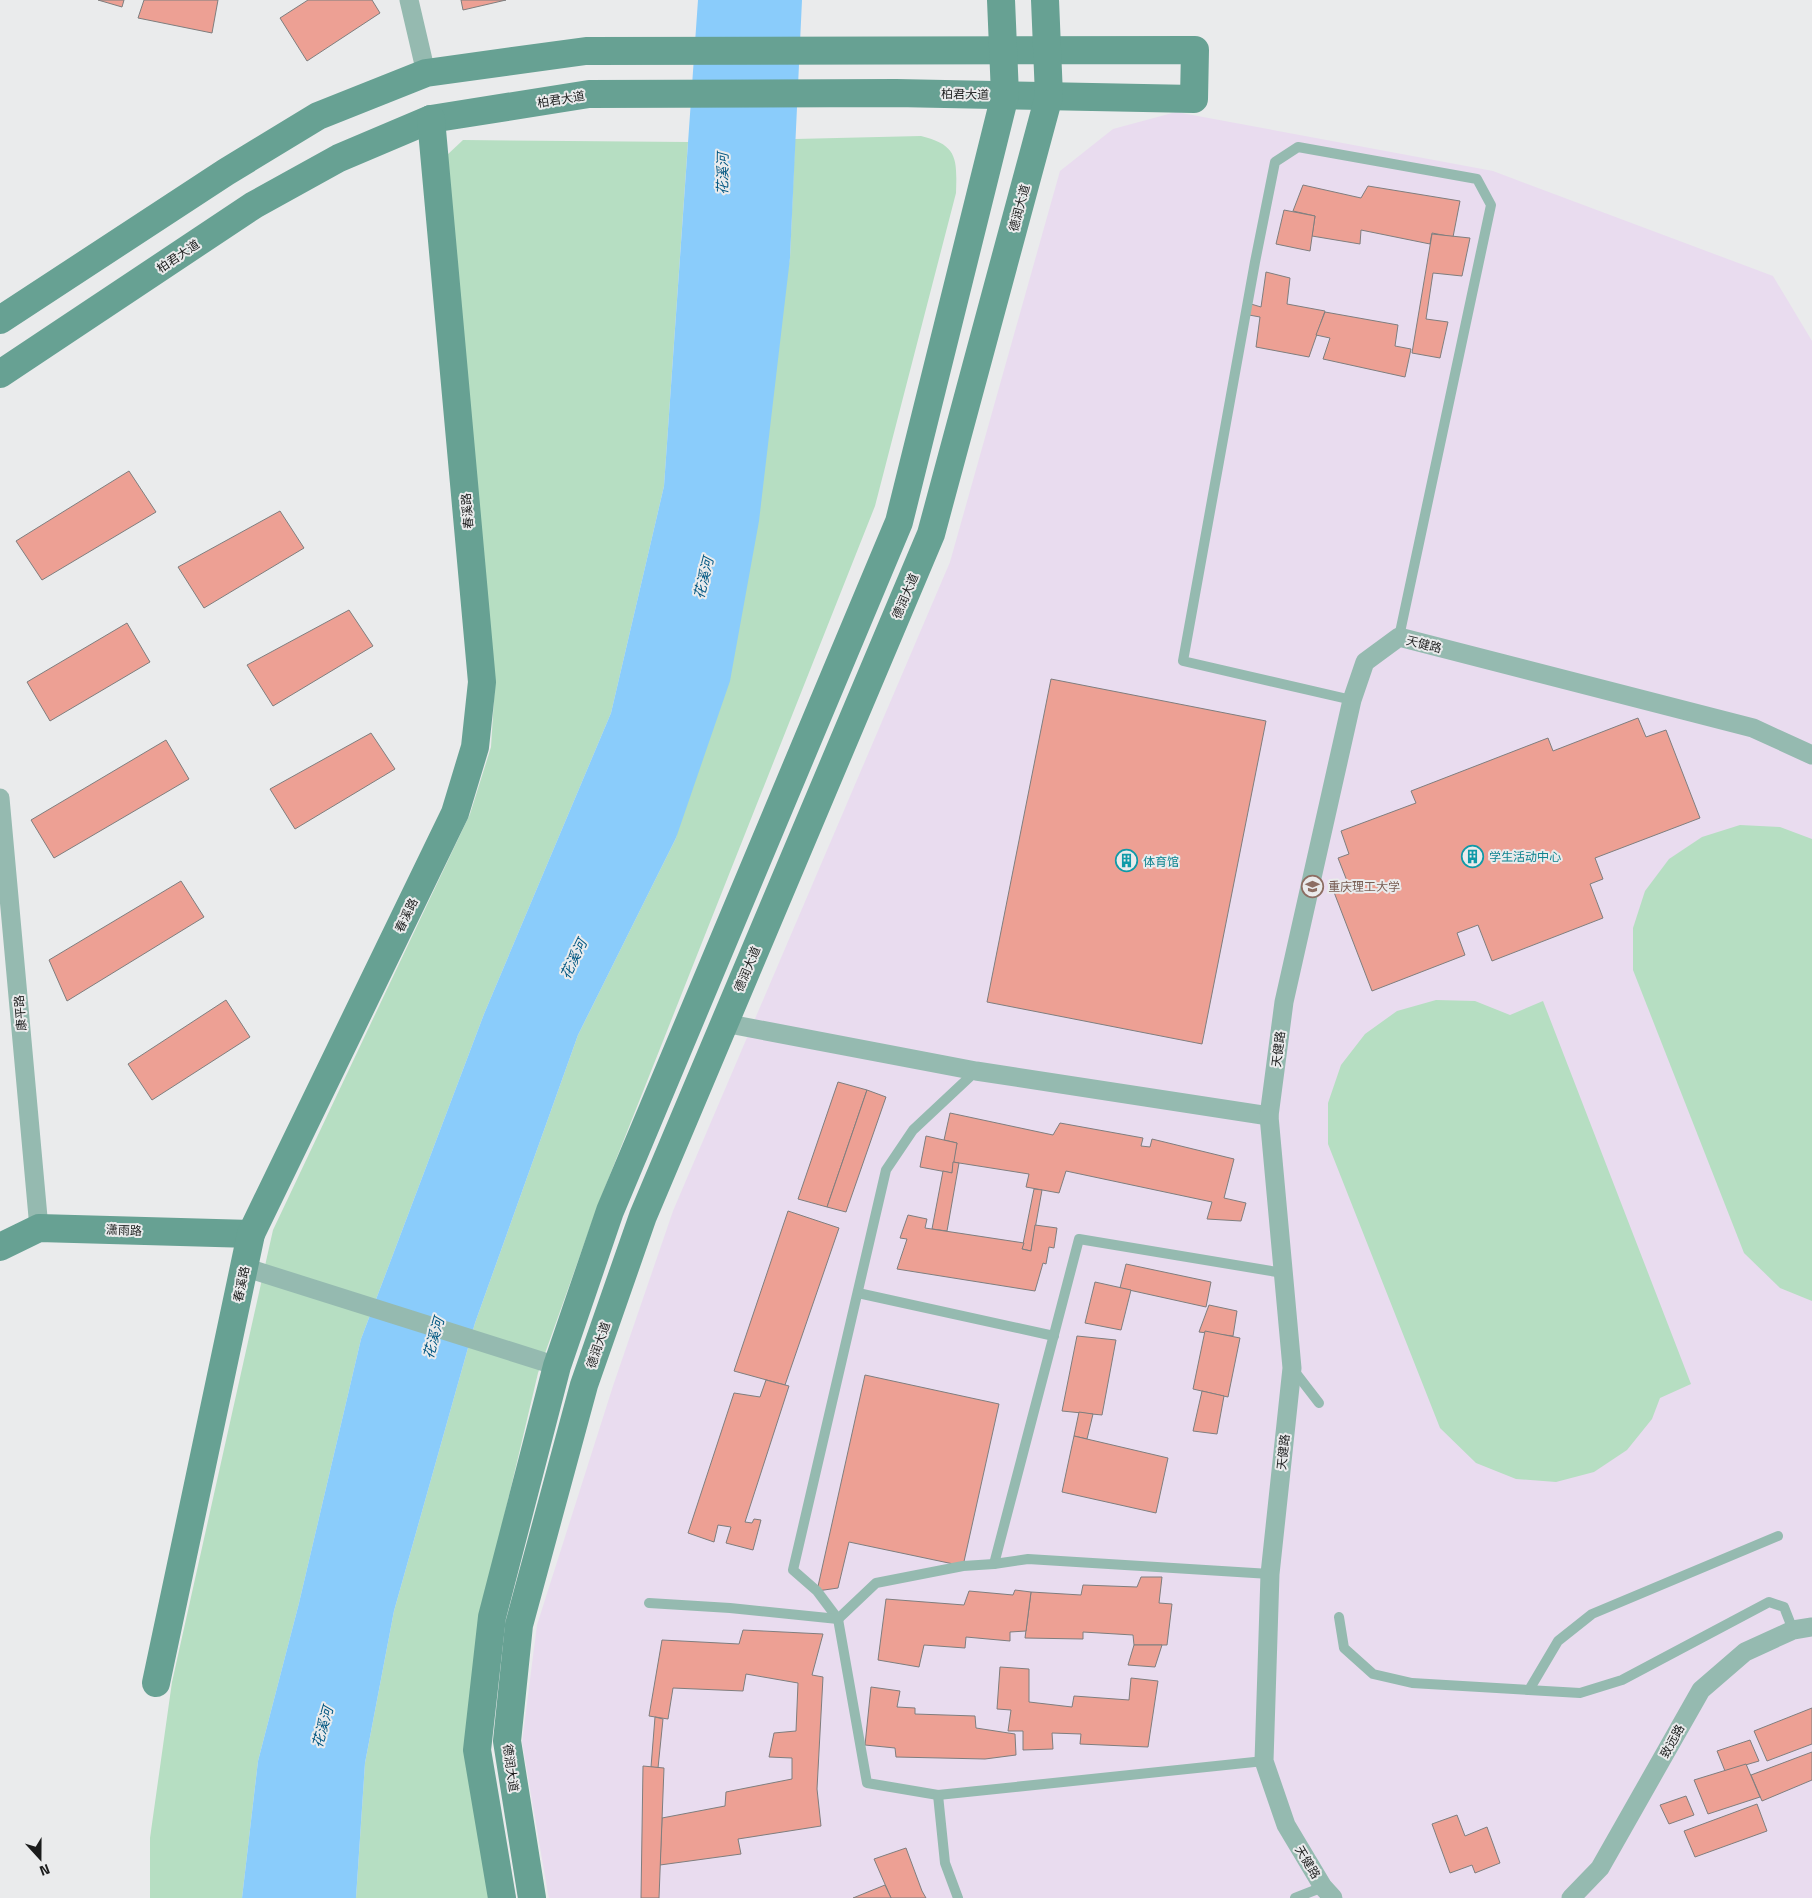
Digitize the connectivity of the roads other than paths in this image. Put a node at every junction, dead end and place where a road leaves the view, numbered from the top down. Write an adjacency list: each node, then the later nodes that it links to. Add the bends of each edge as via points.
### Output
1 (409, 0): 6 (street)
2 (1001, 0): 4 (main road)
3 (1046, 0): 5 (main road, 德润大道)
4 (1003, 50): 5 (main road); 6 (main road, via 586,51); 7 (main road)
5 (1047, 50): 8 (main road, 德润大道); 8 (main road, 柏君大道, via 1195,50 1194,98)
6 (426, 73): 10 (main road, via 318,116 226,172)
7 (1005, 95): 8 (main road, 柏君大道); 9 (main road, 柏君大道, via 589,94); 26 (main road, via 899,522 610,1210)
8 (1049, 96): 16 (main road, 德润大道, via 931,534)
9 (431, 119): 11 (main road, 柏君大道, via 339,158 254,205); 20 (main road, 春溪路, via 482,682 474,746 455,813)
10 (0, 320)
11 (0, 374)
12 (1399, 637): 13 (street, 天健路, via 1365,662); 13 (lane, via 1491,205 1477,179 1298,147 1275,162 1183,661); 14 (street, 天健路, via 1753,728)
13 (1352, 700): 18 (street, 天健路, via 1284,1002)
14 (1812, 755)
15 (0, 798): 19 (street, 康平路)
16 (724, 1023): 17 (street); 43 (main road, 德润大道, via 643,1216 584,1384 519,1625 507,1741)
17 (976, 1071): 18 (street); 24 (lane, via 913,1130 886,1170)
18 (1269, 1116): 23 (street, 天健路)
19 (39, 1228): 20 (main road, 潇雨路); 21 (main road, 潇雨路)
20 (251, 1234): 22 (main road, 春溪路)
21 (0, 1246)
22 (244, 1267): 26 (street); 37 (main road, 春溪路)
23 (1283, 1272): 25 (lane, via 1079,1240); 27 (street, 天健路)
24 (858, 1293): 25 (lane); 34 (lane, via 793,1570 817,1591)
25 (1054, 1336): 30 (lane)
26 (557, 1366): 42 (main road, via 492,1617 477,1750)
27 (1292, 1368): 28 (lane); 31 (street, 天健路)
28 (1319, 1403)
29 (1778, 1536): 38 (lane, via 1592,1614 1558,1641)
30 (994, 1564): 31 (lane, via 1028,1559); 34 (lane, via 963,1566 876,1583)
31 (1270, 1574): 39 (street, 天健路)
32 (648, 1603): 34 (lane)
33 (1339, 1617): 38 (lane, via 1344,1648 1373,1674 1412,1683)
34 (838, 1618): 40 (lane, via 868,1783)
35 (1812, 1628): 36 (street, 致远路)
36 (1792, 1630): 38 (lane, via 1784,1607 1769,1602 1622,1680 1580,1692); 46 (street, 致远路, via 1745,1652 1701,1690 1600,1868)
37 (156, 1683)
38 (1529, 1690)
39 (1264, 1761): 40 (lane); 41 (street, 天健路, via 1286,1825)
40 (938, 1795): 44 (lane, via 945,1863)
41 (1328, 1892): 45 (lane)
42 (502, 1898)
43 (532, 1898)
44 (958, 1898)
45 (1295, 1898)
46 (1571, 1898)

